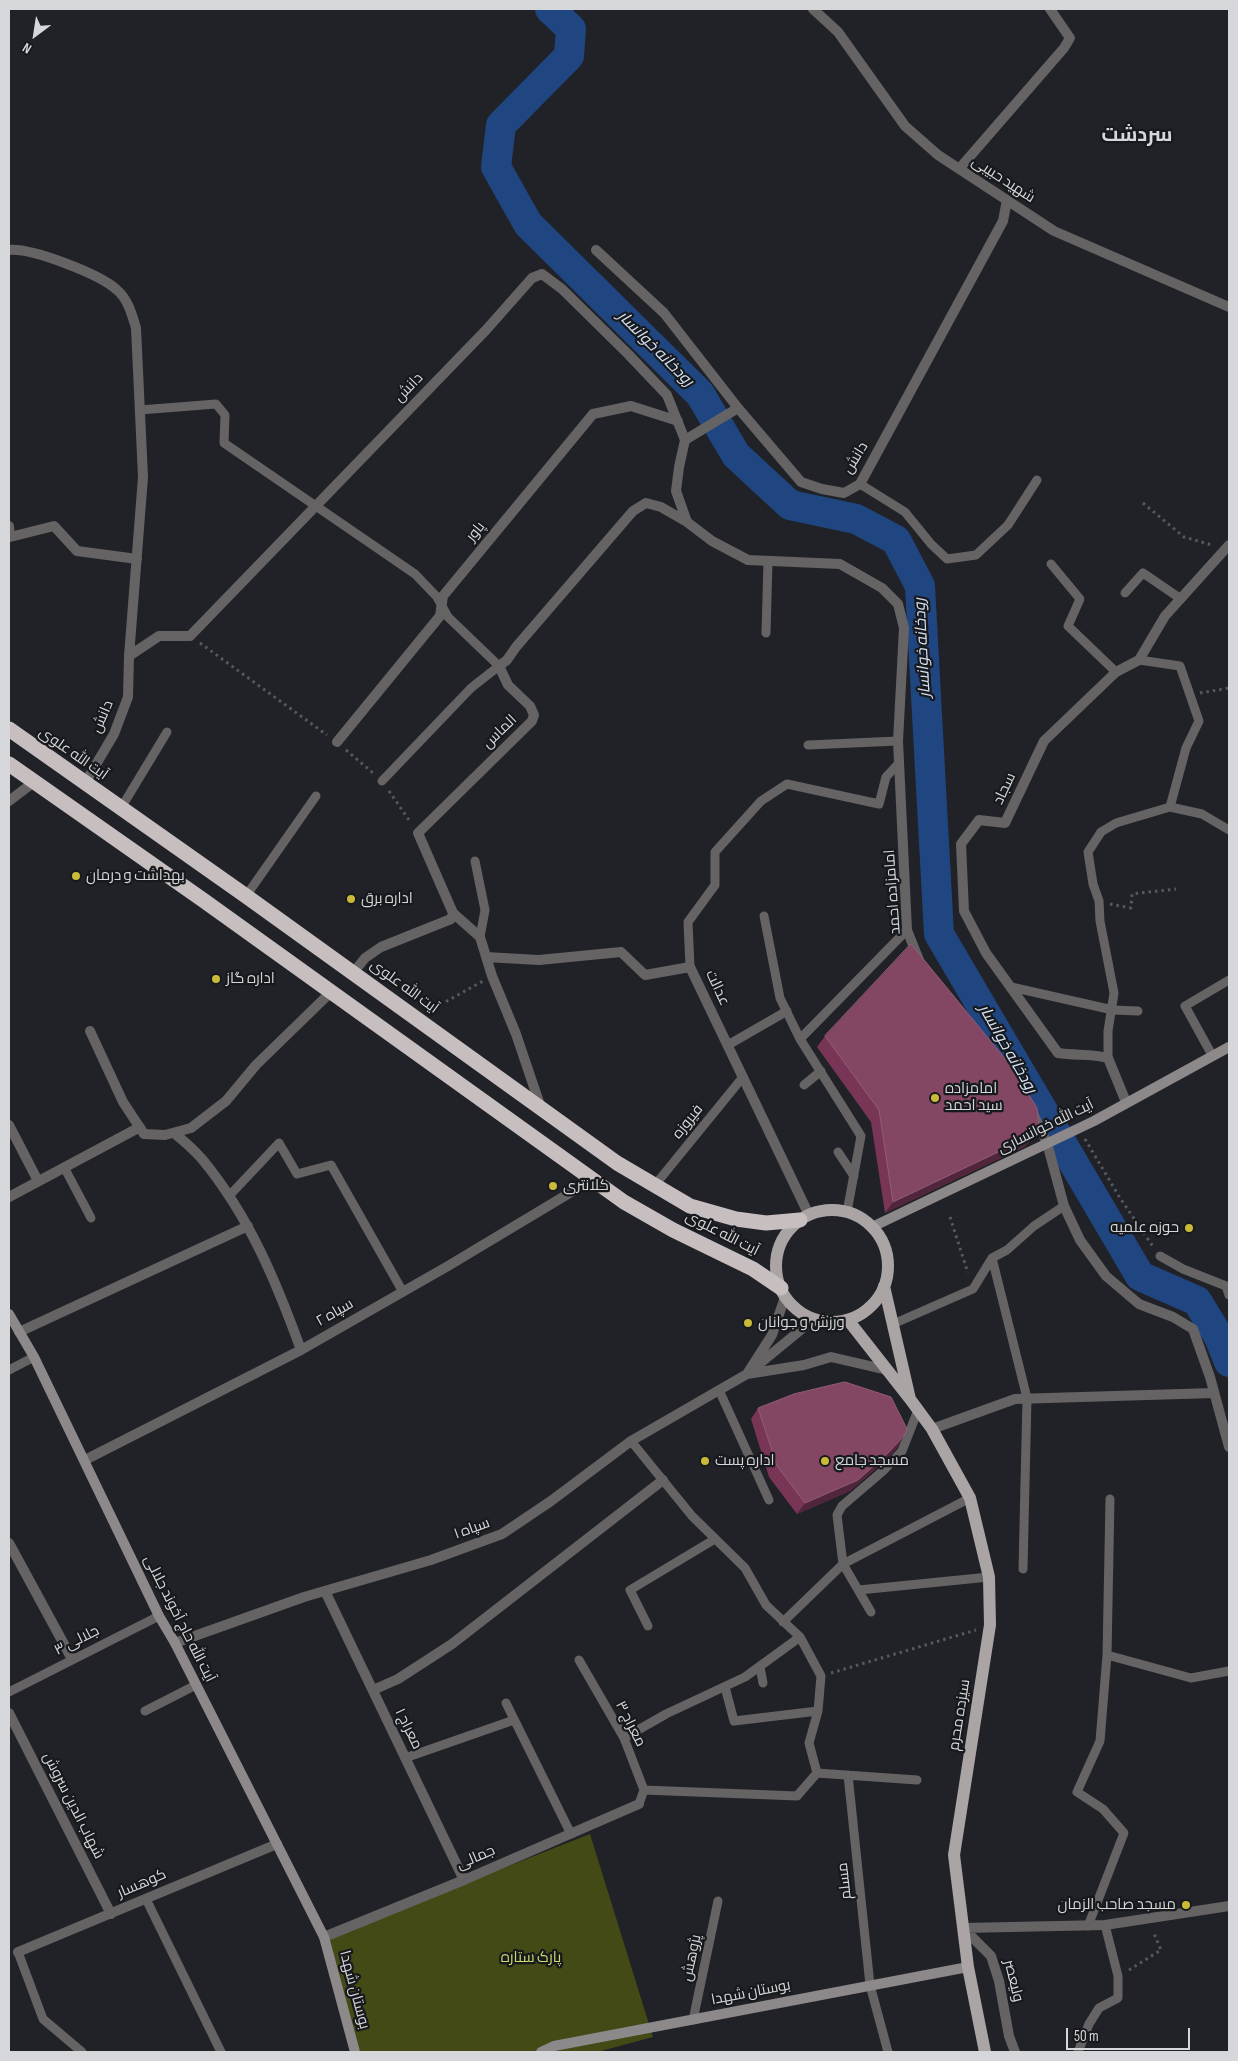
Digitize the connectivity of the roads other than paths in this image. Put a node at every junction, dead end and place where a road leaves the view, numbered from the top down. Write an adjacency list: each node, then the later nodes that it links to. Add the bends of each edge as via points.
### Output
1 (813, 9): 3 (street, شهید حبیبی, via 838,32 905,126)
2 (1050, 9): 3 (street, via 1070,38)
3 (959, 169): 4 (street, شهید حبیبی)
4 (1006, 200): 7 (street, شهید حبیبی, via 1054,231); 13 (street, دانش, via 1003,221)
5 (9, 250): 9 (street, دانش, via 54,259 89,273 118,290 131,311 136,328)
6 (596, 250): 8 (street, دانش, via 664,313)
7 (1229, 308)
8 (738, 408): 11 (street); 13 (street, دانش, via 801,482 844,493)
9 (140, 410): 14 (lane, via 216,404 225,415 224,443); 18 (street, دانش, via 142,477)
10 (678, 421): 11 (street, دانش); 14 (street, دانش, via 667,395 562,289 542,274 532,278); 23 (street, پاور, via 630,406 593,414 443,596)
11 (686, 440): 15 (street, via 676,491)
12 (1037, 480): 13 (lane, via 1008,525 976,555 947,559 905,512)
13 (860, 484)
14 (316, 506): 23 (lane, via 415,574); 25 (street, دانش, via 190,636 160,636)
15 (687, 522): 19 (street, امامزاده احمد, via 712,541 748,560); 27 (street, via 646,503 633,511)
16 (9, 526): 18 (street, via 10,537 54,526 77,551)
17 (1228, 547): 22 (street)
18 (137, 559): 25 (street, دانش)
19 (768, 561): 24 (lane); 31 (street, امامزاده احمد, via 840,564 882,588 898,604 904,628)
20 (1051, 564): 28 (lane, via 1080,599 1068,626)
21 (1125, 593): 22 (lane, via 1143,573)
22 (1181, 599): 26 (street, via 1165,616)
23 (442, 605): 27 (lane, via 448,617); 32 (street, پاور, via 440,616)
24 (766, 632)
25 (129, 656): 38 (street, دانش, via 128,697 114,734)
26 (1139, 660): 28 (street, سجاد); 41 (lane, via 1180,666 1198,720 1186,748)
27 (499, 666): 36 (lane, via 471,688); 46 (street, الماس, via 508,685 530,706 534,715 532,721 418,833)
28 (1116, 672): 55 (street, سجاد, via 1044,741 1005,823 979,820 961,844 964,911 986,953)
29 (9, 729): 38 (highway, آیت الله علوی)
30 (167, 732): 42 (lane)
31 (898, 741): 33 (lane); 34 (street, امامزاده احمد)
32 (337, 742)
33 (808, 745)
34 (900, 763): 48 (street, امامزاده احمد); 52 (lane, via 886,777 878,804 787,784 761,801 715,852 715,885 688,922)
35 (9, 764): 37 (highway, آیت الله علوی)
36 (382, 781)
37 (34, 782): 40 (street); 56 (highway, آیت الله علوی)
38 (84, 783): 42 (highway, آیت الله علوی)
39 (316, 796): 45 (lane)
40 (9, 800)
41 (1170, 807): 43 (lane, via 1202,814); 57 (lane, via 1116,823 1101,832 1088,852 1114,992)
42 (121, 808): 45 (highway, آیت الله علوی)
43 (1229, 830)
44 (475, 861): 49 (lane, via 485,910)
45 (246, 896): 53 (highway, آیت الله علوی)
46 (453, 913): 49 (street); 53 (street, via 451,919 381,947)
47 (764, 916): 59 (lane, via 780,998)
48 (908, 930): 51 (street, امامزاده احمد); 61 (lane)
49 (480, 937): 50 (street)
50 (486, 957): 52 (street, عدالت, via 539,960 621,952 645,974); 71 (street)
51 (921, 966)
52 (690, 967): 62 (street, عدالت)
53 (353, 972): 71 (highway, آیت الله علوی)
54 (1229, 980): 64 (lane, via 1185,1006)
55 (1010, 987): 57 (lane); 65 (street, سجاد, via 1058,1052 1076,1056 1096,1054)
56 (331, 992): 74 (street, via 256,1065 226,1101 191,1128); 79 (highway, آیت الله علوی)
57 (1113, 1010): 58 (lane); 65 (lane, via 1108,1031)
58 (1138, 1010)
59 (787, 1011): 61 (lane); 62 (lane)
60 (90, 1031): 73 (street, via 123,1102)
61 (800, 1039): 66 (lane)
62 (728, 1045): 67 (street, عدالت)
63 (1229, 1047): 64 (street, آیت الله خوانساری)
64 (1212, 1055): 69 (street, آیت الله خوانساری)
65 (1108, 1058): 69 (street)
66 (822, 1071): 68 (lane); 78 (lane, via 861,1136)
67 (743, 1077): 81 (lane, فیروزه); 86 (street, عدالت)
68 (804, 1085)
69 (1126, 1102): 75 (street, آیت الله خوانساری)
70 (1027, 1103): 75 (street)
71 (541, 1108): 81 (highway, آیت الله علوی, via 617,1163)
72 (9, 1124): 80 (street)
73 (140, 1127): 74 (street, via 144,1134); 77 (street)
74 (174, 1133): 82 (street, via 202,1158)
75 (1047, 1143): 84 (street); 89 (street, آیت الله خوانساری)
76 (838, 1152): 78 (lane)
77 (64, 1167): 80 (street); 87 (lane)
78 (854, 1176): 85 (lane)
79 (593, 1178): 93 (street, سپاه ۲); 94 (highway, آیت الله علوی, via 624,1202 753,1269)
80 (38, 1181): 83 (street)
81 (655, 1185): 86 (highway, آیت الله علوی, via 690,1206 736,1219 766,1222)
82 (228, 1196): 88 (street); 93 (lane, via 279,1143 297,1174 331,1165)
83 (9, 1197)
84 (1064, 1206): 91 (lane); 107 (street, via 1080,1240 1106,1276 1139,1304 1193,1329)
85 (847, 1212): 86 (main road, via 828,1210); 89 (main road)
86 (804, 1217): 94 (main road, via 789,1230 776,1258 776,1274)
87 (91, 1218)
88 (248, 1226): 100 (street); 101 (street, via 276,1282)
89 (872, 1227): 92 (main road, via 887,1254)
90 (1160, 1256): 95 (lane, via 1226,1286)
91 (992, 1258): 99 (lane, via 974,1288); 108 (lane)
92 (884, 1286): 98 (main road, via 870,1307); 99 (main road)
93 (403, 1292): 101 (street, سپاه ۲)
94 (783, 1292): 97 (main road, via 798,1310); 105 (street, via 772,1335)
95 (1229, 1295)
96 (9, 1314): 100 (street, آیت الله حاج آخوند جلالی)
97 (814, 1319): 98 (main road); 105 (street)
98 (848, 1320): 104 (main road, سیزده محرم)
99 (893, 1324): 109 (main road)
100 (19, 1332): 102 (street, آیت الله حاج آخوند جلالی)
101 (301, 1350): 114 (street, سپاه ۲)
102 (34, 1357): 103 (lane); 114 (street, آیت الله حاج آخوند جلالی)
103 (9, 1370)
104 (887, 1370): 105 (street, via 831,1357); 109 (main road, سیزده محرم)
105 (747, 1374): 106 (street, سپاه ۱)
106 (719, 1390): 112 (street, سپاه ۱); 118 (lane)
107 (1214, 1393): 108 (street); 113 (street)
108 (1027, 1398): 111 (street, via 1015,1398); 122 (lane)
109 (910, 1399): 110 (main road, سیزده محرم)
110 (918, 1410): 111 (main road, سیزده محرم); 121 (lane, via 902,1451 839,1510)
111 (932, 1429): 116 (main road, سیزده محرم)
112 (631, 1441): 115 (lane); 125 (street, سپاه ۱, via 502,1534 432,1560)
113 (1229, 1448)
114 (85, 1460): 127 (street, آیت الله حاج آخوند جلالی)
115 (663, 1480): 119 (lane); 140 (street, via 452,1644 398,1679)
116 (970, 1498): 121 (lane); 123 (main road, سیزده محرم)
117 (1110, 1499): 132 (lane)
118 (769, 1500)
119 (715, 1539): 128 (lane, via 745,1568 766,1605); 129 (lane, via 630,1590)
120 (9, 1543): 133 (street)
121 (843, 1564): 124 (lane); 128 (lane)
122 (1024, 1569)
123 (989, 1577): 124 (lane); 163 (main road, سیزده محرم, via 990,1625 954,1855)
124 (859, 1590): 126 (lane)
125 (325, 1591): 131 (street, سپاه ۱); 140 (street, معراج ۱)
126 (871, 1612)
127 (159, 1616): 131 (street, آیت الله حاج آخوند جلالی); 133 (lane, جلالی ۳)
128 (783, 1622): 130 (lane)
129 (648, 1626)
130 (800, 1637): 135 (lane); 144 (lane, via 821,1676)
131 (175, 1643): 138 (street, آیت الله حاج آخوند جلالی)
132 (1107, 1656): 136 (lane, via 1191,1678); 161 (lane, via 1100,1741 1077,1792 1103,1809 1124,1833)
133 (72, 1658): 141 (lane, جلالی ۳)
134 (579, 1660): 147 (lane, معراج ۳)
135 (760, 1667): 137 (lane); 139 (lane)
136 (1229, 1671)
137 (763, 1683)
138 (196, 1685): 143 (lane); 155 (street, آیت الله حاج آخوند جلالی)
139 (725, 1686): 144 (lane, via 734,1721); 147 (lane)
140 (373, 1690): 148 (street, معراج ۱)
141 (9, 1692)
142 (506, 1703): 146 (lane)
143 (145, 1711)
144 (818, 1711): 149 (lane, via 809,1743)
145 (9, 1713): 160 (street, شهاب الدین سروش)
146 (514, 1720): 148 (lane); 154 (lane)
147 (624, 1738): 152 (lane, معراج ۳)
148 (405, 1758): 156 (street, معراج ۱)
149 (817, 1773): 150 (lane); 152 (lane, via 797,1796)
150 (848, 1775): 151 (lane); 167 (lane, مسلم)
151 (917, 1780)
152 (644, 1790): 153 (lane)
153 (639, 1804): 154 (street, جمالی)
154 (570, 1834): 156 (street, جمالی)
155 (277, 1844): 157 (street, کوهسار); 164 (street, آیت الله حاج آخوند جلالی)
156 (464, 1880): 164 (street, جمالی)
157 (146, 1899): 160 (street, کوهسار); 170 (lane)
158 (718, 1901): 168 (lane, پژوهش)
159 (1229, 1906): 162 (street)
160 (111, 1914): 165 (street, کوهسار)
161 (1088, 1926): 162 (street); 163 (street)
162 (1105, 1926): 176 (lane, via 1118,1976 1118,1998 1099,2008)
163 (963, 1928): 166 (main road, سیزده محرم); 175 (street, ولیعصر, via 991,1956)
164 (324, 1936): 171 (street, بوستان شهدا)
165 (18, 1952): 169 (lane, via 43,2019)
166 (968, 1967): 167 (street, بوستان شهدا); 174 (main road, سیزده محرم)
167 (870, 1985): 168 (street, بوستان شهدا); 173 (lane, مسلم)
168 (693, 2020): 172 (street, بوستان شهدا, via 554,2046)
169 (82, 2052)
170 (221, 2052)
171 (355, 2052)
172 (541, 2052)
173 (888, 2052)
174 (984, 2052)
175 (1015, 2052)
176 (1078, 2052)

